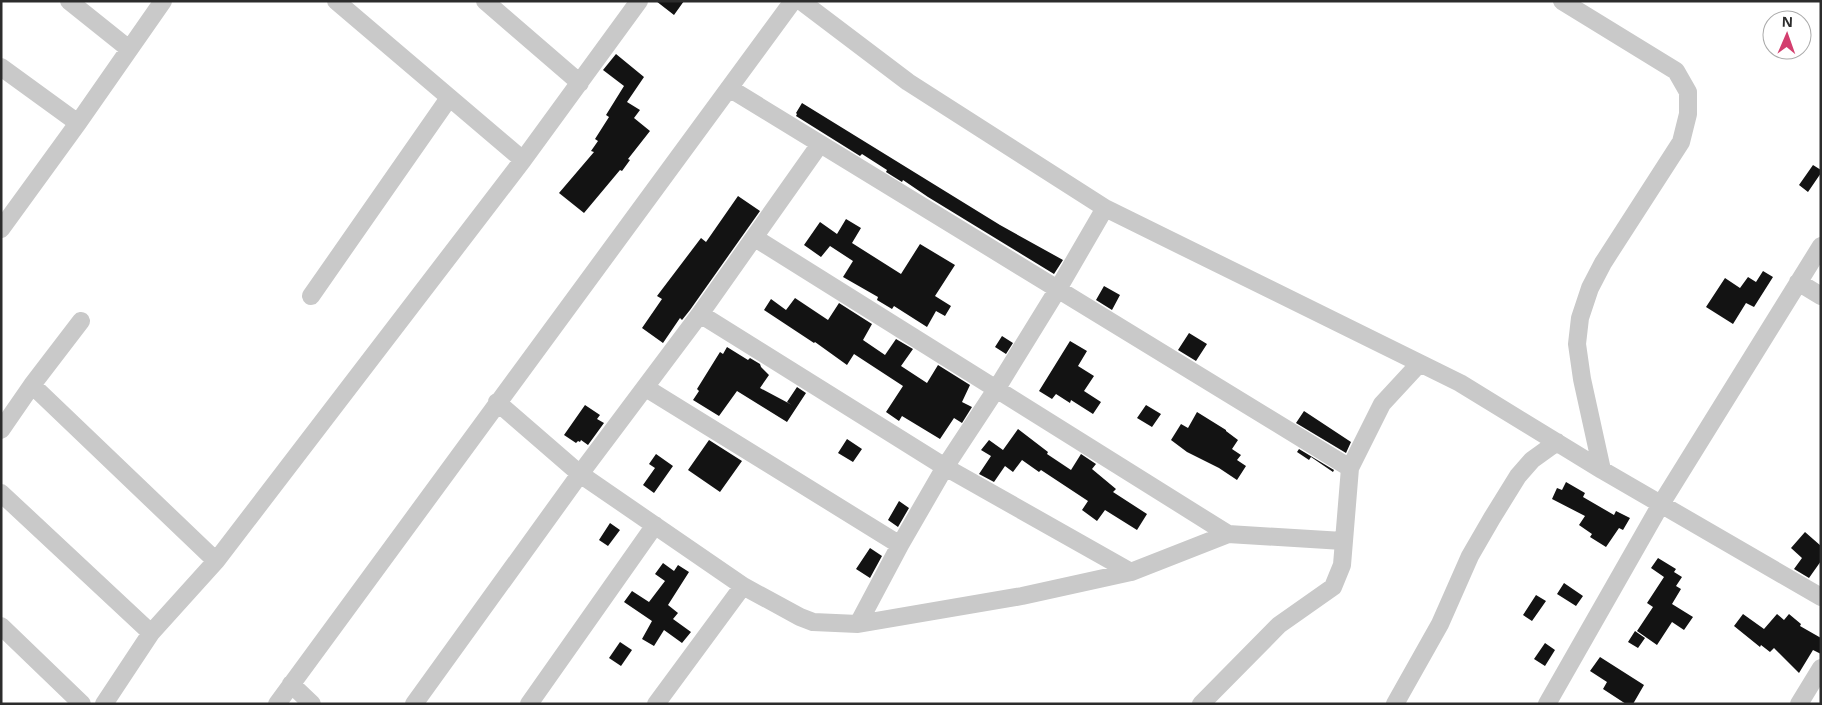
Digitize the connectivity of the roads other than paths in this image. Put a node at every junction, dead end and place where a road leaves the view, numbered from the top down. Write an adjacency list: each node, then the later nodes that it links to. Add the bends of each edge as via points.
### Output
1 (69, 1): 9 (street)
2 (163, 1): 9 (street)
3 (336, 1): 13 (street)
4 (485, 1): 11 (street)
5 (793, 1): 12 (street)
6 (801, 1): 17 (street, via 908,82)
7 (1562, 1): 36 (street, via 1676,71 1688,92 1688,114 1681,142 1603,263 1580,318 1577,344 1582,379)
8 (632, 4): 11 (street)
9 (128, 49): 14 (street)
10 (2, 70): 14 (street)
11 (580, 83): 16 (street)
12 (729, 88): 15 (street); 31 (street)
13 (449, 98): 16 (street); 23 (street)
14 (78, 123): 18 (street)
15 (820, 144): 19 (street); 22 (street)
16 (522, 160): 44 (street)
17 (1104, 208): 22 (street); 27 (street)
18 (1, 229)
19 (755, 238): 25 (street); 30 (street)
20 (1821, 246): 21 (street)
21 (1798, 282): 24 (street); 39 (street)
22 (1058, 289): 30 (street); 35 (street)
23 (311, 296)
24 (1821, 296)
25 (700, 314): 29 (street); 34 (street)
26 (81, 320): 28 (street)
27 (1419, 364): 33 (street, via 1460,383); 35 (street, via 1382,404)
28 (32, 385): 32 (street); 44 (street)
29 (646, 388): 37 (street); 43 (street)
30 (997, 388): 34 (street); 41 (street)
31 (498, 402): 37 (street); 52 (street)
32 (1, 430)
33 (1557, 442): 36 (street); 61 (street, via 1532,460 1518,476 1492,518 1470,556 1440,624)
34 (945, 468): 43 (street); 45 (street)
35 (1350, 468): 42 (street)
36 (1602, 470): 39 (street)
37 (580, 474): 40 (street); 57 (street)
38 (1, 493): 50 (street)
39 (1661, 504): 47 (street); 62 (street)
40 (655, 526): 46 (street); 58 (street)
41 (1228, 534): 42 (street); 45 (street)
42 (1343, 541): 60 (street, via 1342,565 1333,587 1279,625)
43 (900, 545): 48 (street)
44 (216, 562): 50 (street)
45 (1131, 572): 48 (street, via 1022,596)
46 (743, 586): 48 (street, via 813,622); 59 (street)
47 (1821, 597)
48 (858, 624)
49 (1, 626): 53 (street)
50 (151, 633): 54 (street)
51 (1821, 668): 63 (street)
52 (291, 684): 55 (street); 56 (street)
53 (82, 704)
54 (104, 704)
55 (277, 704)
56 (312, 704)
57 (414, 704)
58 (529, 704)
59 (656, 704)
60 (1201, 704)
61 (1395, 704)
62 (1547, 704)
63 (1800, 704)

